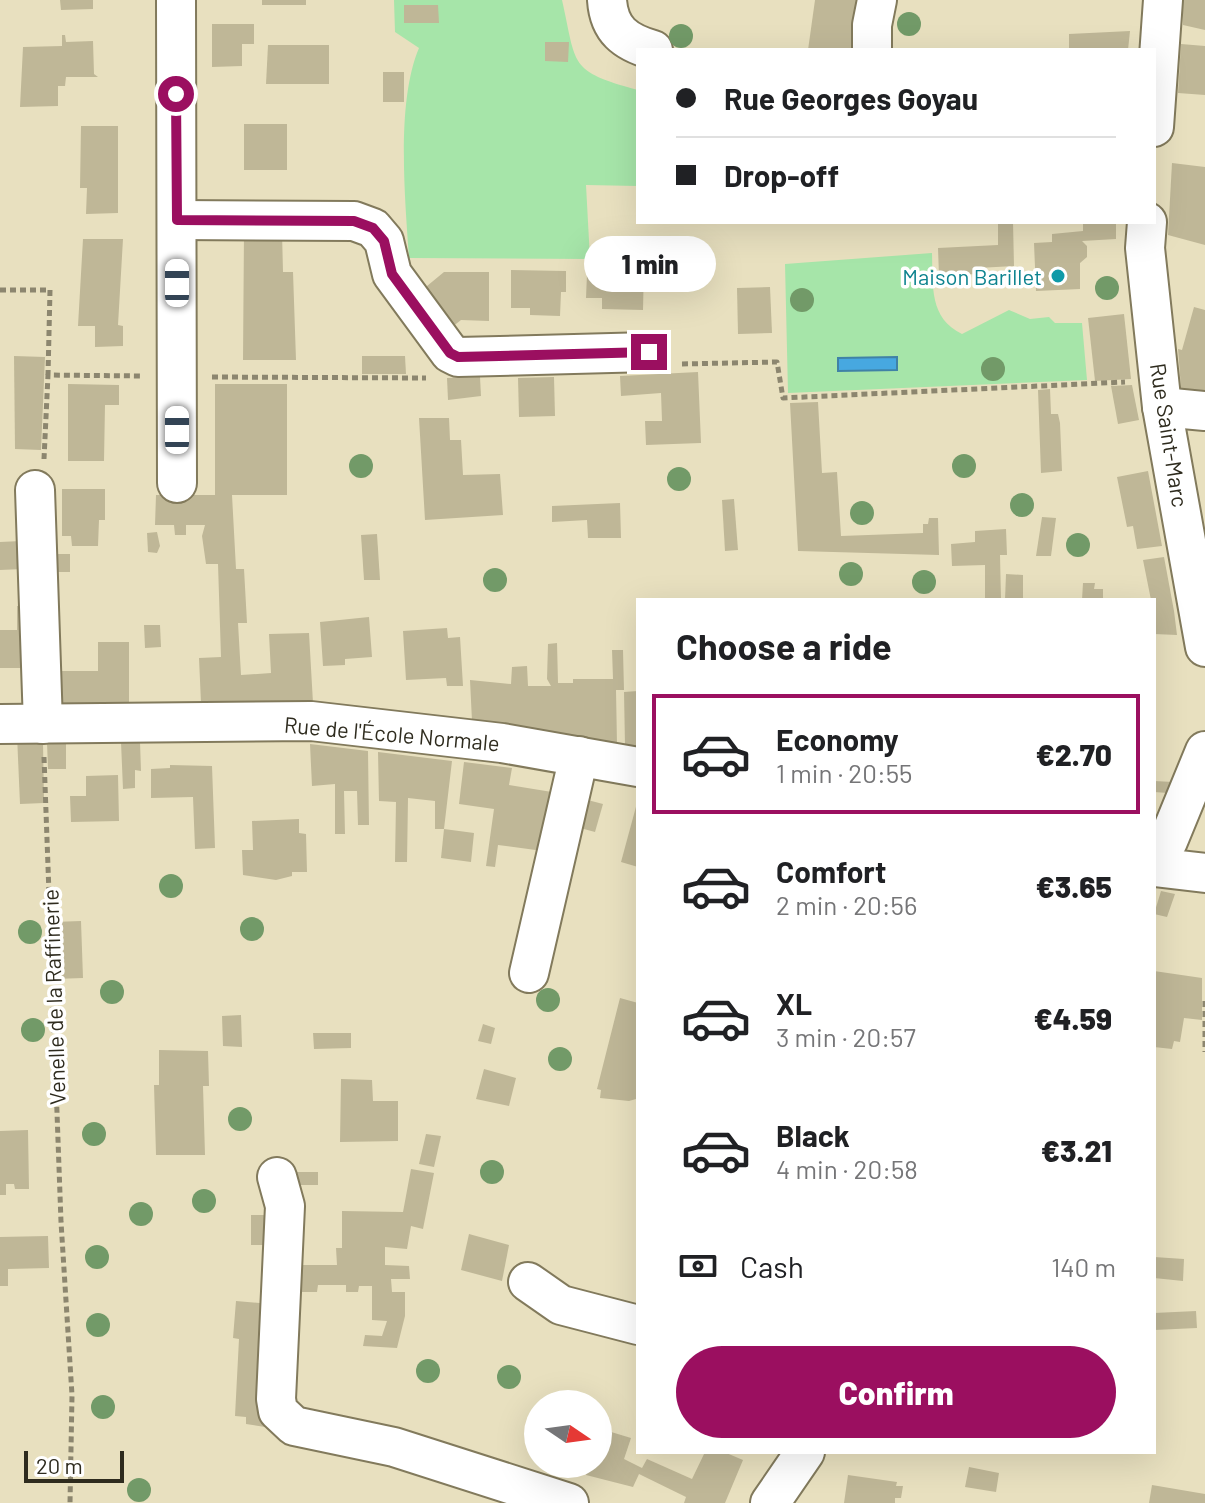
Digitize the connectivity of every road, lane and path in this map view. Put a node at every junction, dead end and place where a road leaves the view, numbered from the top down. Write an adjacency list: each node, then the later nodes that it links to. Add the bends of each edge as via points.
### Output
1 (176, 0): 8 (street)
2 (607, 0): 5 (street, via 608,18 619,34)
3 (877, 0): 6 (street)
4 (1163, 0): 7 (street)
5 (649, 48)
6 (872, 48)
7 (1156, 99)
8 (177, 220): 11 (street, via 354,221 373,228 384,241 392,274 458,357); 15 (street)
9 (1147, 224): 13 (street, Rue Saint-Marc)
10 (0, 290): 12 (path, via 50,290)
11 (649, 352)
12 (48, 375)
13 (1162, 407): 14 (street); 17 (street, Rue Saint-Marc)
14 (1205, 411)
15 (177, 483)
16 (35, 490): 19 (street)
17 (1205, 647)
18 (0, 724): 19 (street, Rue de l'École Normale)
19 (43, 724): 20 (street, Rue de l'École Normale, via 311,721); 33 (path, Venelle de la Raffinerie, via 72,1395)
20 (579, 756): 22 (street, Rue de l'École Normale); 26 (street)
21 (1204, 759): 23 (street)
22 (636, 767)
23 (1156, 862)
24 (1156, 866): 25 (street)
25 (1205, 873)
26 (529, 973)
27 (1205, 1001): 28 (path)
28 (1205, 1052)
29 (277, 1177): 34 (street, via 285,1206 276,1399 284,1420 394,1447)
30 (528, 1282): 31 (street, via 561,1305)
31 (636, 1324)
32 (804, 1454): 35 (street)
33 (70, 1503)
34 (569, 1503)
35 (770, 1503)

